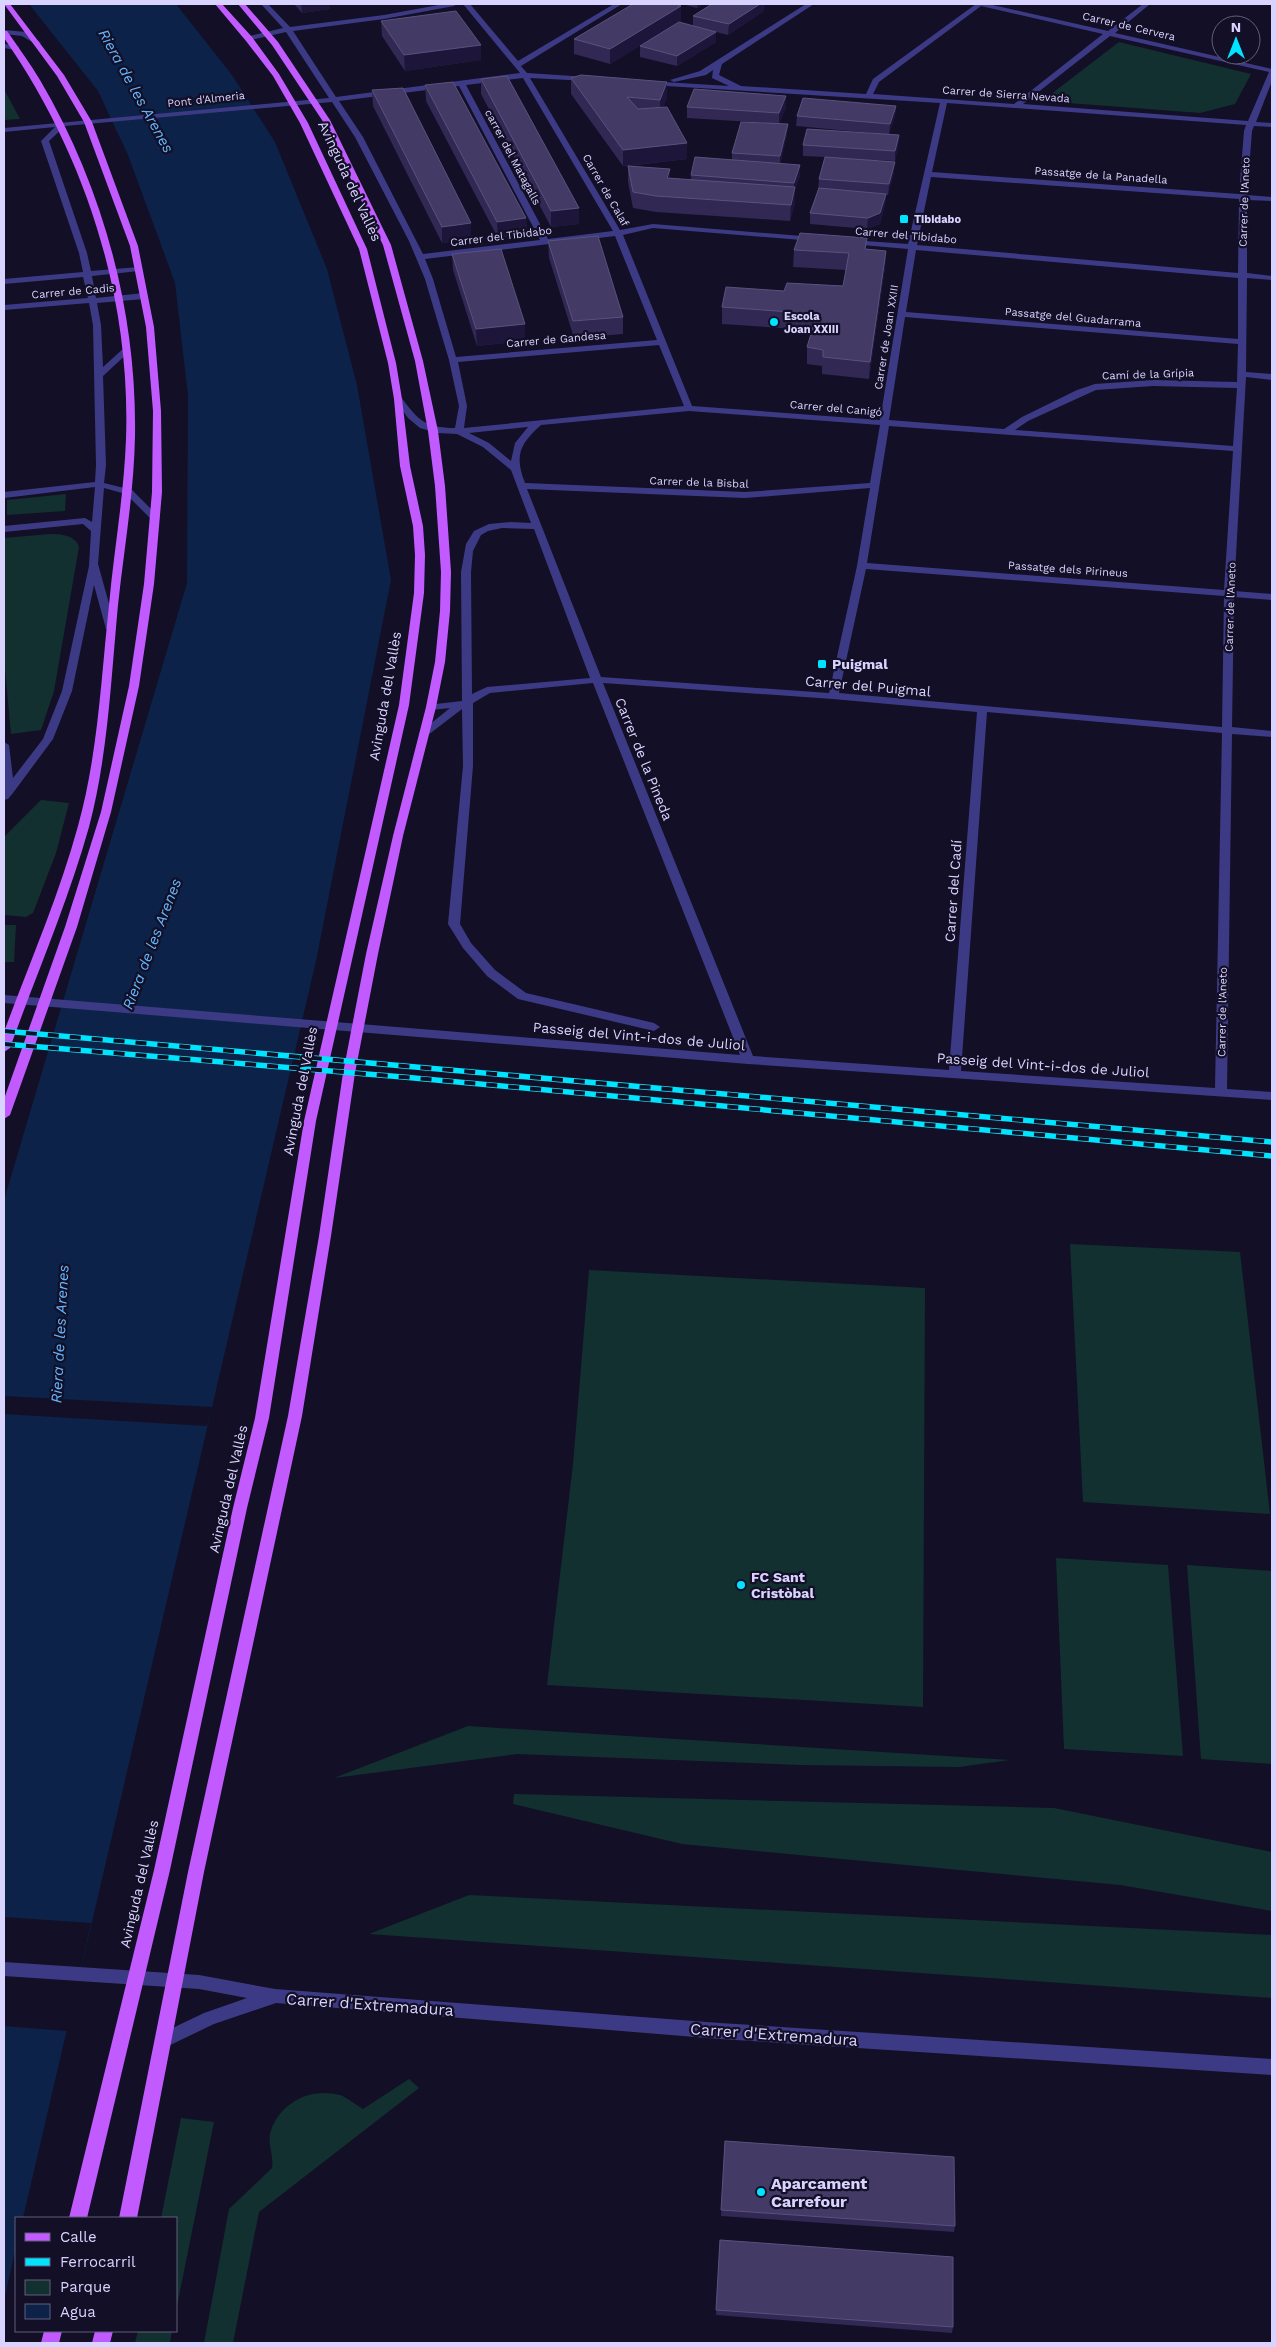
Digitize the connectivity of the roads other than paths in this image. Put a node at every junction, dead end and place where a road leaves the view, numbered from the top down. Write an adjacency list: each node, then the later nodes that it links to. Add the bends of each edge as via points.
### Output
1 (7, 4): 16 (main road)
2 (218, 4): 15 (main road, Avinguda del Vallès)
3 (241, 4): 13 (main road, Avinguda del Vallès)
4 (264, 4): 11 (street, Avinguda del Vallès)
5 (454, 4): 11 (street)
6 (466, 4): 20 (street, Carrer de Calaf)
7 (619, 4): 20 (street)
8 (810, 4): 19 (street)
9 (980, 4): 14 (street, Carrer de Cervera); 28 (street, via 876,81)
10 (1147, 4): 14 (street)
11 (288, 29): 13 (street); 29 (street, Avinguda del Vallès)
12 (4, 32): 16 (street, via 24,34); 18 (main road)
13 (266, 33): 15 (street); 32 (main road, Avinguda del Vallès)
14 (1108, 33): 21 (street, Carrer de Cervera); 33 (street)
15 (249, 39): 31 (main road, Avinguda del Vallès)
16 (37, 43): 34 (main road)
17 (4, 46): 18 (street)
18 (15, 48): 37 (main road)
19 (718, 64): 26 (street, Carrer de Sierra Nevada, via 703,73); 27 (street, Carrer de Sierra Nevada, via 716,76)
20 (517, 66): 22 (street, Carrer de Calaf)
21 (1272, 72): 35 (street, Carrer de l'Aneto)
22 (525, 75): 23 (street); 25 (street); 42 (street, Carrer de Calaf)
23 (599, 80)
24 (646, 82): 26 (street, Carrer de Sierra Nevada)
25 (461, 83): 29 (street); 45 (street, carrer del Matagalls)
26 (655, 83): 27 (street, Carrer de Sierra Nevada)
27 (738, 87): 28 (street, Carrer de Sierra Nevada)
28 (869, 96): 30 (street, Carrer de Sierra Nevada)
29 (335, 99): 32 (street); 47 (street, Avinguda del Vallès, via 359,137)
30 (944, 101): 33 (street, Carrer de Sierra Nevada); 39 (street, Carrer de Joan XXIII)
31 (291, 102): 32 (street, Pont d'Almeria); 34 (street, Pont d'Almeria); 67 (main road, Avinguda del Vallès, via 363,249)
32 (314, 102): 71 (main road, Avinguda del Vallès, via 388,245 419,361)
33 (1016, 106): 35 (street, Carrer de Sierra Nevada)
34 (88, 122): 37 (street, Pont d'Almeria); 48 (main road, via 118,199)
35 (1252, 123): 36 (street, Carrer de Sierra Nevada); 40 (street, Carrer de l'Aneto, via 1248,131)
36 (1272, 125)
37 (61, 126): 38 (street, Pont d'Almeria); 49 (main road, via 90,194); 50 (street, via 44,141 80,244)
38 (4, 130)
39 (928, 174): 40 (street, Passatge de la Panadella); 46 (street, Carrer de Joan XXIII)
40 (1243, 196): 41 (street, Passatge de la Panadella); 51 (street, Carrer de l'Aneto)
41 (1272, 198)
42 (618, 233): 43 (street, Carrer del Tibidabo, via 653,226); 45 (street, Carrer del Tibidabo); 59 (street, Carrer de Calaf)
43 (822, 240)
44 (842, 241): 46 (street, Carrer del Tibidabo)
45 (545, 242): 47 (street, Carrer del Tibidabo)
46 (912, 247): 51 (street, Carrer del Tibidabo); 58 (street, Carrer de Joan XXIII)
47 (420, 257): 62 (street, Avinguda del Vallès)
48 (139, 269): 49 (street, Carrer de Cadis); 54 (main road)
49 (112, 271): 50 (street, Carrer de Cadis); 55 (main road)
50 (87, 274): 53 (street, Carrer de Cadis); 56 (street)
51 (1242, 276): 52 (street, Carrer del Tibidabo); 60 (street, Carrer de l'Aneto)
52 (1272, 278)
53 (4, 282)
54 (144, 296): 55 (street, Carrer de Cadis); 81 (main road, via 157,411)
55 (118, 298): 56 (street, Carrer de Cadis); 61 (main road)
56 (92, 301): 57 (street, Carrer de Cadis); 63 (street)
57 (4, 308)
58 (901, 314): 60 (street, Passatge del Guadarrama); 70 (street, Carrer de Joan XXIII)
59 (662, 342): 62 (street, Carrer de Gandesa); 68 (street, Carrer de Calaf)
60 (1242, 342): 64 (street, Carrer de l'Aneto)
61 (127, 350): 63 (street); 79 (main road, via 131,415)
62 (453, 360): 72 (street, Avinguda del Vallès, via 463,406)
63 (100, 374): 76 (street)
64 (1242, 374): 65 (street); 66 (street, Carrer de l'Aneto)
65 (1272, 377)
66 (1242, 385): 73 (street, Camí de la Grípia, via 1153,383 1095,387 1025,419); 74 (street, Carrer de l'Aneto)
67 (398, 399): 71 (street, via 415,421); 109 (main road, Avinguda del Vallès, via 420,555 419,593 404,705 310,1122 262,1418)
68 (689, 408): 69 (street, Carrer del Canigó); 70 (street, Carrer del Canigó)
69 (542, 423): 72 (street, Carrer del Canigó); 75 (street, Carrer de la Pineda, via 522,435 516,447)
70 (884, 424): 73 (street, Carrer del Canigó); 77 (street, Carrer de Joan XXIII)
71 (433, 431): 72 (street, Carrer del Canigó); 93 (main road, Avinguda del Vallès, via 440,486 446,591 440,662)
72 (460, 431): 75 (street, Carrer de la Pineda, via 486,445)
73 (1005, 432): 74 (street, Carrer del Canigó)
74 (1238, 449): 87 (street, Carrer de l'Aneto)
75 (515, 469): 78 (street, Carrer de la Pineda)
76 (99, 484): 79 (street); 80 (street); 84 (street)
77 (875, 485): 78 (street, Carrer de la Bisbal, via 745,495); 86 (street, Carrer de Joan XXIII)
78 (522, 486): 82 (street, Carrer de la Pineda)
79 (129, 492): 81 (street); 89 (main road)
80 (4, 495)
81 (155, 518): 107 (main road, via 134,686 106,812 71,927)
82 (538, 527): 90 (street, Carrer de la Pineda); 92 (street, via 490,527 478,532 471,542 466,572)
83 (4, 529): 84 (street, via 85,521)
84 (96, 530): 85 (street)
85 (94, 564): 89 (street); 99 (street, via 67,691 48,739)
86 (862, 566): 87 (street, Passatge dels Pirineus); 91 (street, Carrer de Joan XXIII)
87 (1229, 594): 88 (street, Passatge dels Pirineus); 95 (street, Carrer de l'Aneto)
88 (1272, 597)
89 (111, 629): 102 (main road, via 99,744 87,812 70,868)
90 (597, 680): 91 (street, Carrer del Puigmal); 92 (street, Carrer del Puigmal, via 487,690); 103 (street, Carrer de la Pineda)
91 (834, 696): 94 (street, Carrer del Puigmal)
92 (466, 704): 93 (street, Carrer del Puigmal); 96 (street, Carrer del Puigmal, via 449,713); 101 (street, via 468,766 454,924 467,946 491,973 522,996)
93 (431, 707): 96 (main road, Avinguda del Vallès)
94 (982, 709): 95 (street, Carrer del Puigmal); 104 (street, Carrer del Cadí)
95 (1226, 730): 97 (street, Carrer del Puigmal); 105 (street, Carrer de l'Aneto)
96 (424, 734): 110 (main road, Avinguda del Vallès, via 372,954 348,1073 295,1416)
97 (1272, 734)
98 (4, 745): 99 (street)
99 (6, 794)
100 (4, 999): 103 (street, Passeig del Vint-i-dos de Juliol)
101 (654, 1027)
102 (4, 1048)
103 (748, 1060): 104 (street, Passeig del Vint-i-dos de Juliol)
104 (955, 1074): 105 (street, Passeig del Vint-i-dos de Juliol)
105 (1221, 1091): 106 (street, Passeig del Vint-i-dos de Juliol)
106 (1272, 1096)
107 (4, 1115)
108 (4, 1969): 109 (street, Carrer d'Extremadura)
109 (136, 1977): 110 (street, Carrer d'Extremadura); 114 (main road, Avinguda del Vallès)
110 (174, 1980): 111 (street, Carrer d'Extremadura); 112 (main road, Avinguda del Vallès)
111 (275, 1996): 112 (street, Carrer d'Extremadura, via 210,2018); 113 (street, Carrer d'Extremadura, via 720,2031)
112 (164, 2040): 115 (main road, Avinguda del Vallès)
113 (1272, 2066)
114 (78, 2217)
115 (128, 2217)

